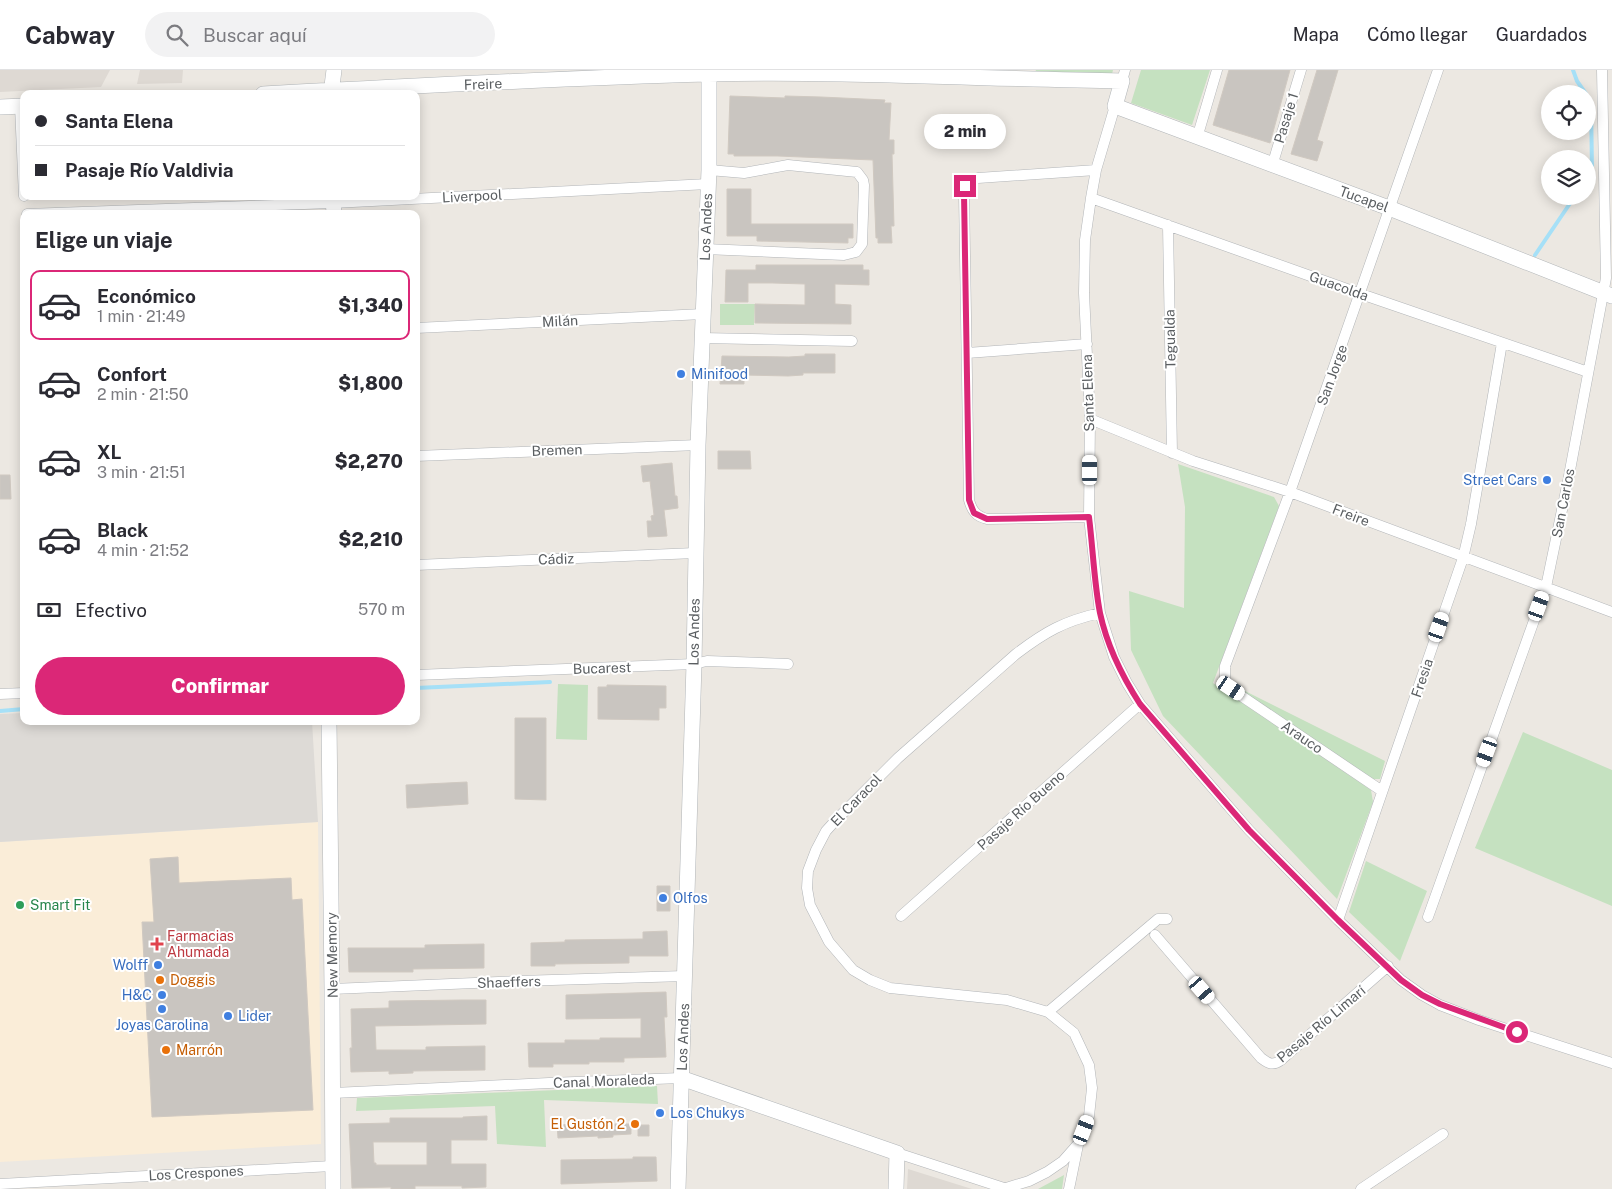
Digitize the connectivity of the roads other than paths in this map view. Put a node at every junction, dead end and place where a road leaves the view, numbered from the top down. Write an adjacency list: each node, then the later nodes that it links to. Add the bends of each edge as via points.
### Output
1 (334, 70): 10 (street)
2 (1216, 70): 15 (street)
3 (1301, 70): 16 (street, Pasaje 1)
4 (1438, 70): 23 (street, San Jorge)
5 (1602, 70): 28 (street, San Carlos)
6 (709, 72): 7 (street, Freire); 11 (street, Freire); 18 (street, Los Andes)
7 (851, 72): 8 (street, Freire)
8 (982, 74): 9 (street, Freire)
9 (1124, 76): 13 (street, Santa Elena)
10 (331, 90)
11 (369, 90)
12 (20, 106): 14 (street)
13 (1115, 106): 15 (street, Tucapel); 17 (street, Santa Elena)
14 (0, 107)
15 (1197, 138): 16 (street, Tucapel)
16 (1272, 166): 23 (street, Tucapel)
17 (1096, 170): 20 (street, Santa Elena); 35 (street, via 978,178 965,186)
18 (709, 177): 19 (street, Liverpool); 26 (street, Los Andes); 26 (street, Liverpool, via 788,166 853,171 860,175 864,185 862,244 856,252 844,255)
19 (420, 198)
20 (1091, 198): 25 (street, Guacolda); 34 (street, Santa Elena, via 1085,240)
21 (390, 200): 22 (street, Liverpool)
22 (334, 204): 24 (street, Liverpool)
23 (1389, 208): 27 (street, San Jorge); 28 (street, Tucapel)
24 (149, 210)
25 (1168, 225): 27 (street, Guacolda); 39 (street, Tegualda)
26 (705, 249): 29 (street, Los Andes)
27 (1361, 294): 33 (street, Guacolda); 41 (street, San Jorge)
28 (1607, 294): 36 (street, San Carlos)
29 (703, 314): 30 (street, Milán); 31 (street, Los Andes)
30 (420, 328)
31 (702, 338): 32 (street); 38 (street, Los Andes)
32 (852, 341)
33 (1502, 343): 36 (street, Guacolda); 44 (street, Fresia)
34 (1087, 344): 35 (street); 37 (street, Santa Elena)
35 (967, 353): 42 (street, via 969,500 974,513 987,519)
36 (1588, 372): 46 (street, San Carlos)
37 (1090, 419): 39 (street, Freire); 42 (street, Santa Elena)
38 (698, 445): 40 (street, Bremen); 43 (street, Los Andes)
39 (1172, 453): 41 (street, Freire)
40 (420, 456)
41 (1290, 492): 44 (street, Freire); 52 (street, San Jorge, via 1225,666)
42 (1089, 517): 48 (street, Santa Elena)
43 (695, 553): 45 (street, Cádiz); 49 (street, Los Andes)
44 (1463, 558): 46 (street, Freire); 57 (street, Fresia)
45 (420, 565)
46 (1546, 587): 47 (street, Freire); 59 (street, San Carlos)
47 (1612, 612)
48 (1100, 613): 55 (street, Santa Elena, via 1114,657); 66 (street, El Caracol, via 1076,618 1036,639 898,758 826,831 808,871 810,905 830,942 853,970 870,980 890,988 1007,1000)
49 (694, 664): 50 (street, Bucarest, via 708,661); 51 (street, Bucarest); 64 (street, Los Andes)
50 (788, 664)
51 (420, 674)
52 (1225, 679): 57 (street, Arauco, via 1231,688)
53 (20, 693): 54 (street)
54 (0, 694)
55 (1140, 704): 58 (street, Pasaje Río Bueno); 61 (street, Santa Elena, via 1249,830)
56 (328, 725): 65 (street, New Memory)
57 (1382, 791): 61 (street, Fresia)
58 (901, 916)
59 (1428, 917)
60 (1167, 918): 66 (street, via 1158,919)
61 (1338, 920): 63 (street, Santa Elena)
62 (1155, 935): 63 (street, Pasaje Río Limarí, via 1261,1058 1272,1064 1281,1060)
63 (1388, 966): 67 (street, Santa Elena, via 1401,980 1440,1004)
64 (685, 976): 65 (street, Shaeffers); 68 (street, Los Andes)
65 (332, 989): 69 (street, New Memory)
66 (1048, 1012): 71 (street, El Caracol, via 1074,1033 1089,1065 1092,1088 1089,1116)
67 (1612, 1063)
68 (681, 1078): 69 (street, Canal Moraleda); 72 (street, Canal Moraleda); 77 (street, Los Andes)
69 (332, 1093): 73 (street, New Memory)
70 (1444, 1134): 80 (street)
71 (1078, 1144): 75 (street, El Caracol, via 1063,1161 1047,1172); 79 (street, El Caracol)
72 (897, 1153): 75 (street, Canal Moraleda); 78 (street)
73 (332, 1166): 74 (street, Los Crespones); 76 (street, New Memory)
74 (0, 1184)
75 (1007, 1188)
76 (333, 1189)
77 (678, 1189)
78 (896, 1189)
79 (1069, 1189)
80 (1361, 1189)

